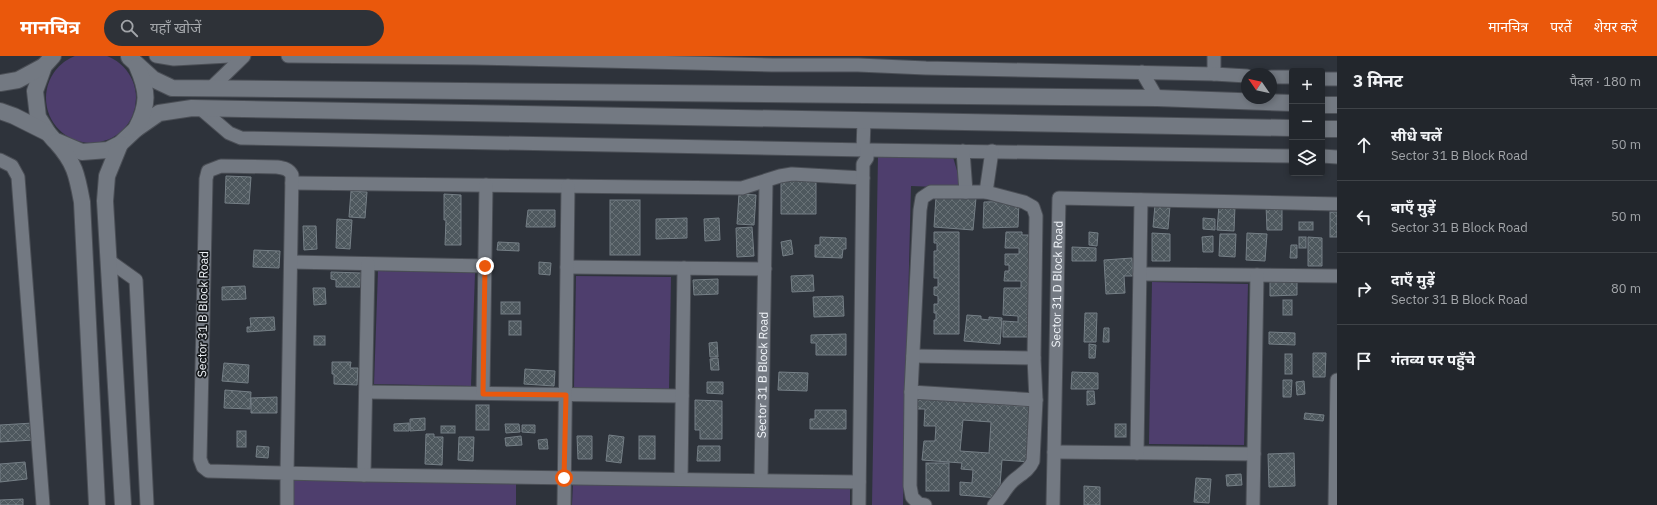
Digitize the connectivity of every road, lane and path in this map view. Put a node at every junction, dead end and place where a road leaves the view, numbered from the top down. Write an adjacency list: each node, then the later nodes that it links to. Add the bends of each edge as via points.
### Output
1 (129, 56): 21 (street, via 154,79 172,88); 30 (street, via 145,84 145,107)
2 (156, 56): 3 (street, via 174,59)
3 (229, 56)
4 (244, 56): 21 (street)
5 (288, 56): 9 (street)
6 (870, 56): 11 (street)
7 (919, 56): 12 (street)
8 (1214, 56): 14 (street)
9 (474, 57): 11 (street)
10 (49, 61): 20 (street, via 18,80); 33 (street, via 35,91 38,117)
11 (858, 65): 12 (street)
12 (926, 68): 13 (street)
13 (1142, 72): 14 (street); 22 (street)
14 (1214, 74): 15 (street)
15 (1241, 76)
16 (1277, 77): 17 (street)
17 (1289, 78)
18 (1325, 79): 19 (street)
19 (1337, 79)
20 (0, 83)
21 (211, 88): 22 (street)
22 (1157, 98): 23 (street)
23 (1289, 104)
24 (1325, 105): 25 (street)
25 (1337, 105)
26 (201, 109): 28 (street); 30 (street, via 159,113); 35 (street, via 229,133 241,138)
27 (0, 111): 33 (street)
28 (864, 120): 29 (street); 35 (street)
29 (1289, 128)
30 (136, 129): 34 (street)
31 (1325, 129): 32 (street)
32 (1337, 129)
33 (51, 136): 34 (street, via 82,152 108,150); 80 (street, via 68,155 76,172 82,202)
34 (120, 144): 51 (street, via 108,176 105,201)
35 (864, 150): 36 (street); 42 (street, via 860,158 863,164)
36 (963, 151): 37 (street); 47 (street)
37 (992, 151): 38 (street); 48 (street)
38 (1289, 156)
39 (1325, 156): 40 (street)
40 (1337, 157)
41 (0, 160): 79 (street, via 12,166 18,177)
42 (863, 178): 44 (street, via 792,174); 78 (street)
43 (292, 182): 45 (street); 52 (street); 73 (street, Sector 31 B Block Road, via 291,172 277,166 221,166 208,171 200,459 208,471)
44 (766, 182): 46 (street, via 742,188); 57 (street, Sector 31 B Block Road)
45 (486, 185): 46 (street); 54 (street)
46 (568, 186): 55 (street)
47 (966, 192): 48 (street); 61 (street, via 931,192 922,198)
48 (986, 192): 62 (street, via 1024,202 1033,207 1036,216)
49 (1141, 200): 50 (street, Sector 31 D Block Road); 58 (street); 70 (street, Sector 31 D Block Road, via 1059,198)
50 (1337, 204)
51 (108, 260): 81 (street); 82 (street, via 136,280)
52 (291, 262): 53 (street); 73 (street)
53 (368, 264): 54 (street); 64 (street)
54 (485, 266): 66 (street)
55 (567, 267): 56 (street); 67 (street)
56 (684, 268): 57 (street); 68 (street)
57 (765, 269): 77 (street, Sector 31 B Block Road)
58 (1140, 274): 59 (street); 71 (street)
59 (1257, 275): 60 (street); 72 (street)
60 (1337, 276)
61 (913, 356): 62 (street); 65 (street)
62 (1034, 358): 69 (street)
63 (1337, 380): 90 (street)
64 (366, 392): 66 (street); 74 (street)
65 (911, 392): 69 (street); 86 (street, via 910,486 912,497 919,504)
66 (483, 394): 67 (street)
67 (566, 395): 68 (street); 75 (street)
68 (682, 396): 76 (street)
69 (1036, 400): 87 (street, via 1033,462 1006,488)
70 (1054, 452): 71 (street); 88 (street, Sector 31 D Block Road)
71 (1137, 453): 72 (street)
72 (1254, 454): 89 (street)
73 (287, 474): 74 (street, Sector 31 B Block Road); 83 (street)
74 (364, 475): 75 (street, Sector 31 B Block Road)
75 (564, 478): 76 (street, Sector 31 B Block Road); 84 (street)
76 (681, 479): 77 (street, Sector 31 B Block Road)
77 (761, 480): 78 (street, Sector 31 B Block Road)
78 (859, 482): 85 (street)
79 (43, 505)
80 (97, 505)
81 (123, 505)
82 (147, 505)
83 (288, 505)
84 (564, 505)
85 (859, 505)
86 (925, 505)
87 (994, 505)
88 (1053, 505)
89 (1253, 505)
90 (1335, 505)

